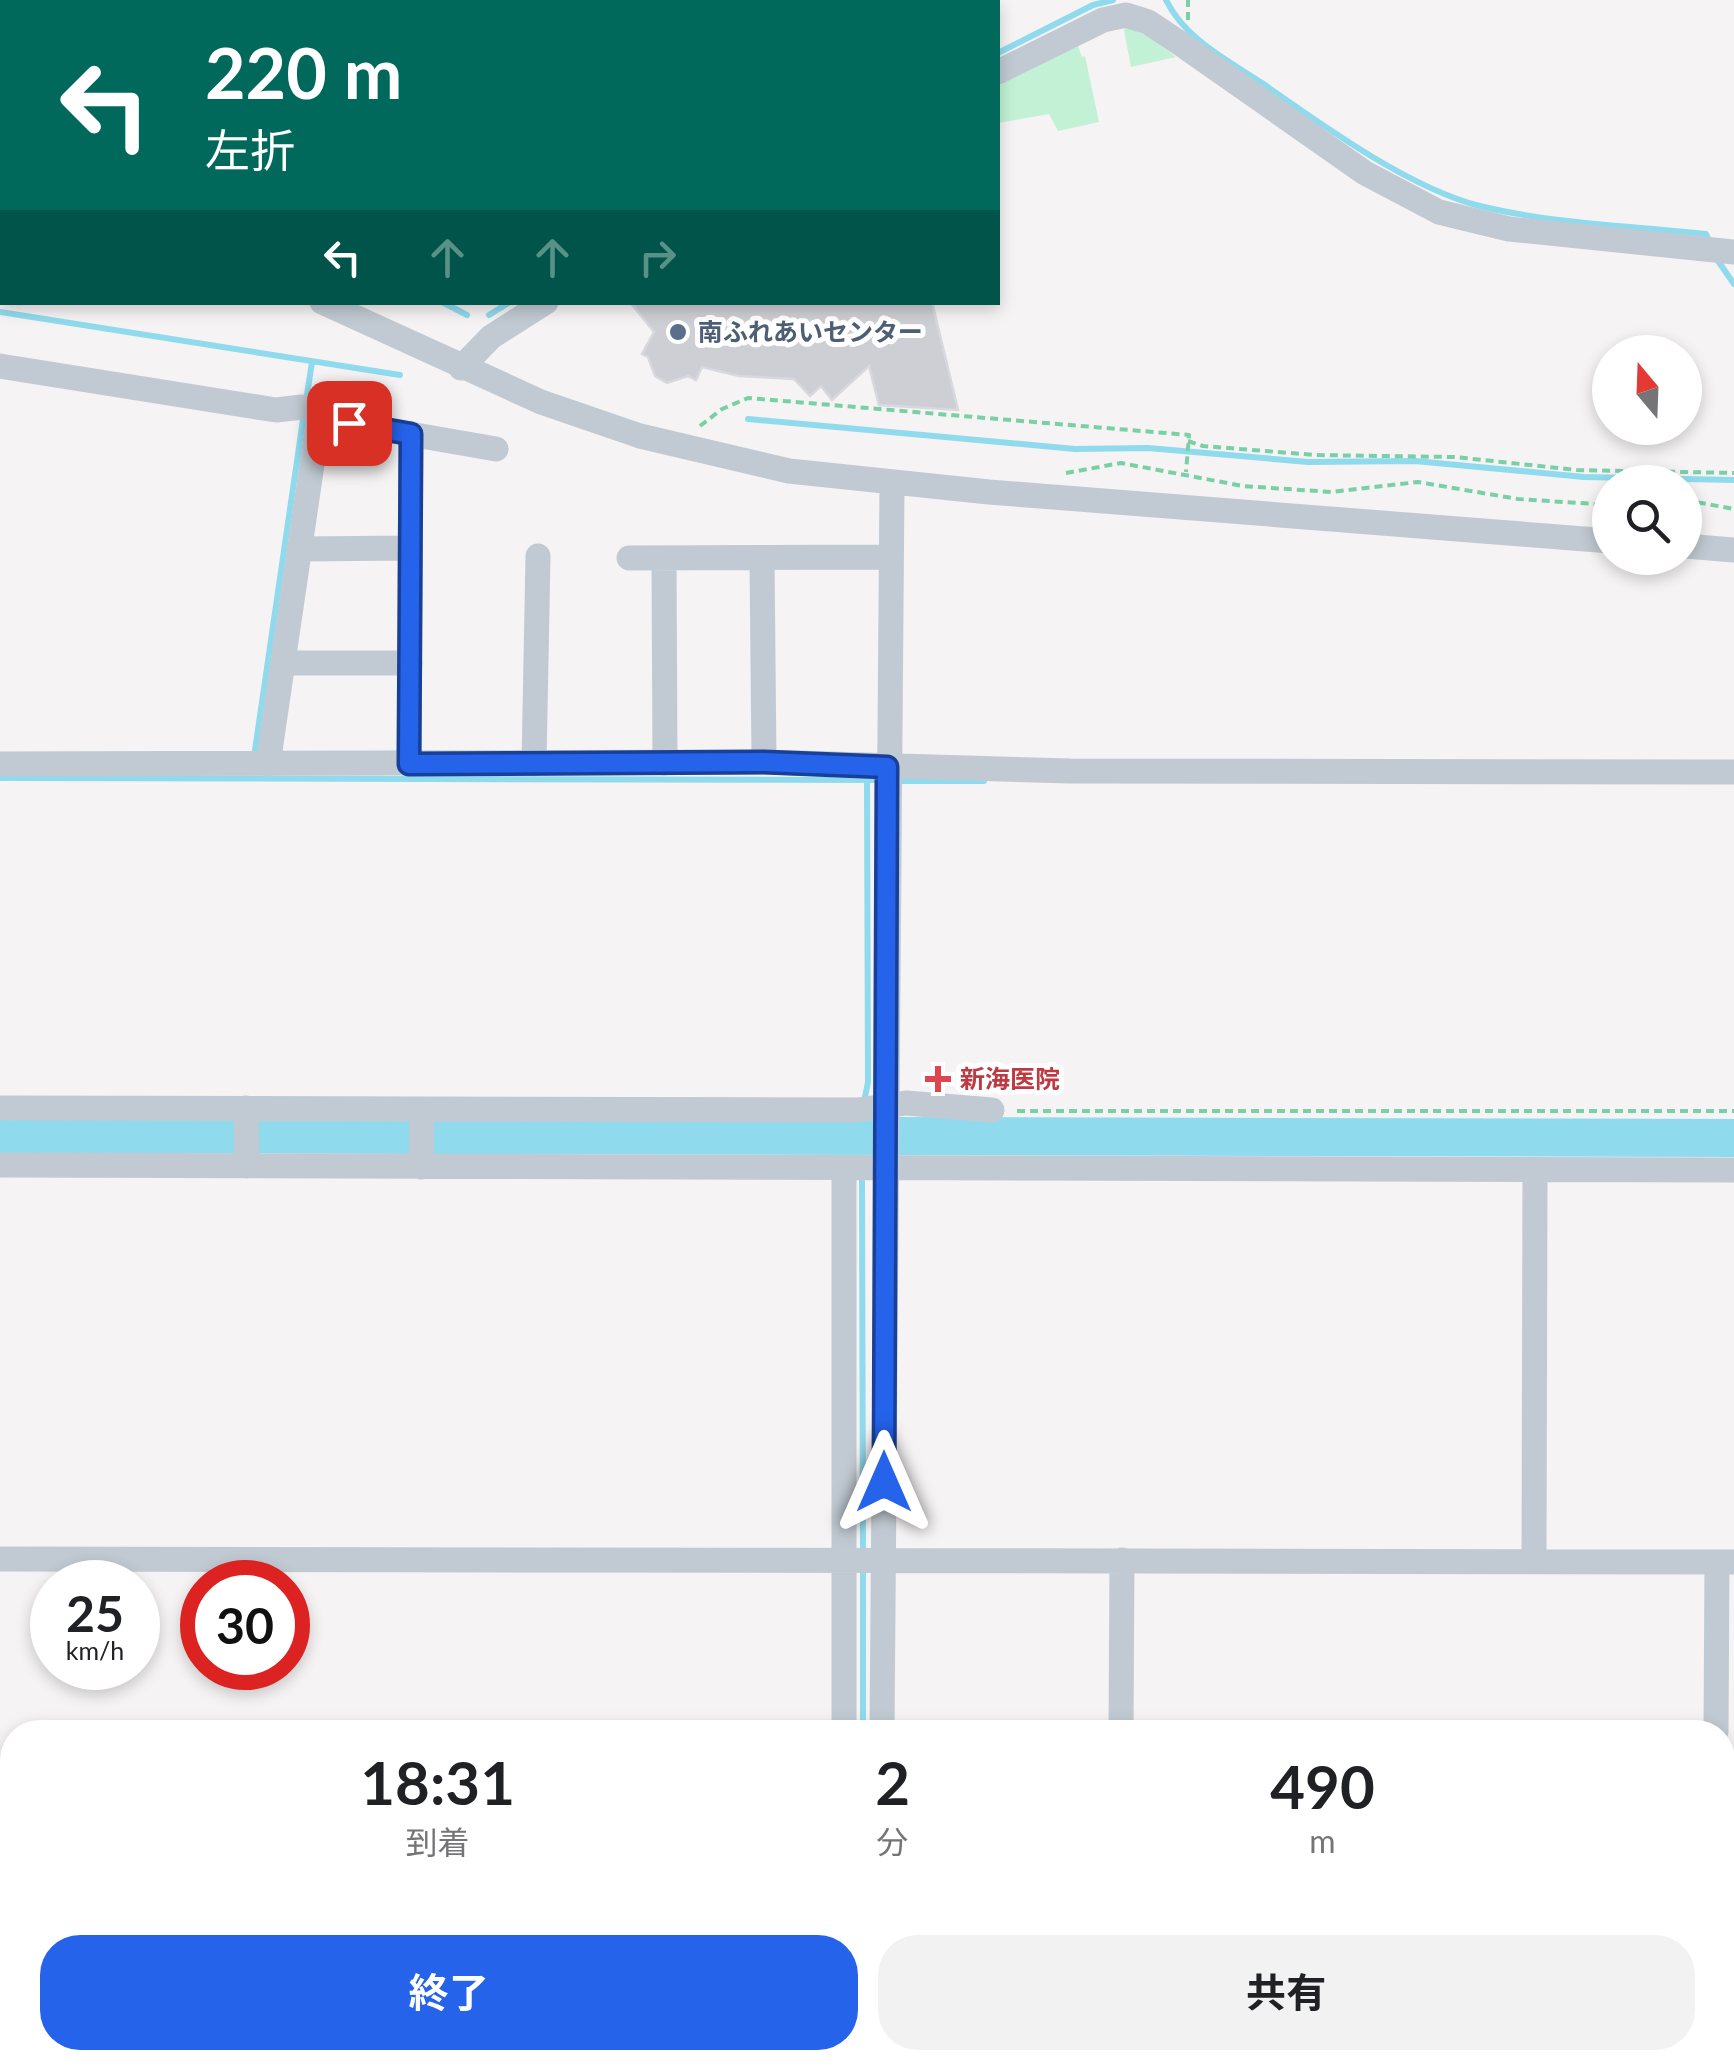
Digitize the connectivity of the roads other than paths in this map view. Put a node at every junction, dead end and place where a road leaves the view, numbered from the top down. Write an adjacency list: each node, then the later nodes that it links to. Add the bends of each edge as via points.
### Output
1 (1000, 71): 2 (street, via 1126,14 1182,44 1365,172 1439,212 1509,229)
2 (1719, 250)
3 (328, 305): 6 (street)
4 (541, 305): 6 (street, via 490,337)
5 (0, 366): 7 (street)
6 (461, 368): 10 (street, via 540,402 677,446 789,471)
7 (310, 411): 8 (street); 14 (street)
8 (411, 434): 9 (street); 13 (street)
9 (496, 449)
10 (892, 483): 11 (street); 17 (street)
11 (1592, 539)
12 (1702, 547): 15 (street)
13 (410, 548): 14 (street); 22 (street)
14 (299, 549): 21 (street)
15 (1734, 550)
16 (538, 556): 28 (street)
17 (890, 557): 20 (street); 30 (street)
18 (629, 558): 19 (street)
19 (664, 558): 20 (street); 24 (street)
20 (762, 558): 23 (street)
21 (283, 663): 22 (street); 26 (street)
22 (410, 663): 27 (street)
23 (764, 762): 24 (street); 30 (street)
24 (664, 763): 28 (street)
25 (0, 764): 26 (street)
26 (259, 764): 27 (street)
27 (409, 764): 28 (street)
28 (534, 764)
29 (1734, 772): 30 (street)
30 (887, 778): 32 (street)
31 (0, 1108): 34 (street)
32 (884, 1110): 33 (street); 35 (street); 38 (street)
33 (992, 1110)
34 (246, 1112): 35 (street); 36 (street)
35 (422, 1114): 37 (street)
36 (247, 1157): 37 (street); 39 (street)
37 (421, 1158): 40 (street)
38 (885, 1159): 40 (street); 41 (street); 44 (street)
39 (0, 1166)
40 (844, 1168): 44 (street)
41 (1536, 1170): 42 (street); 43 (street)
42 (1734, 1170)
43 (1534, 1554): 46 (street); 47 (street)
44 (857, 1556): 45 (street); 46 (street); 48 (street); 49 (street)
45 (0, 1559)
46 (1122, 1560): 50 (street)
47 (1726, 1562): 51 (street)
48 (845, 1720)
49 (880, 1720)
50 (1121, 1720)
51 (1717, 1720)

